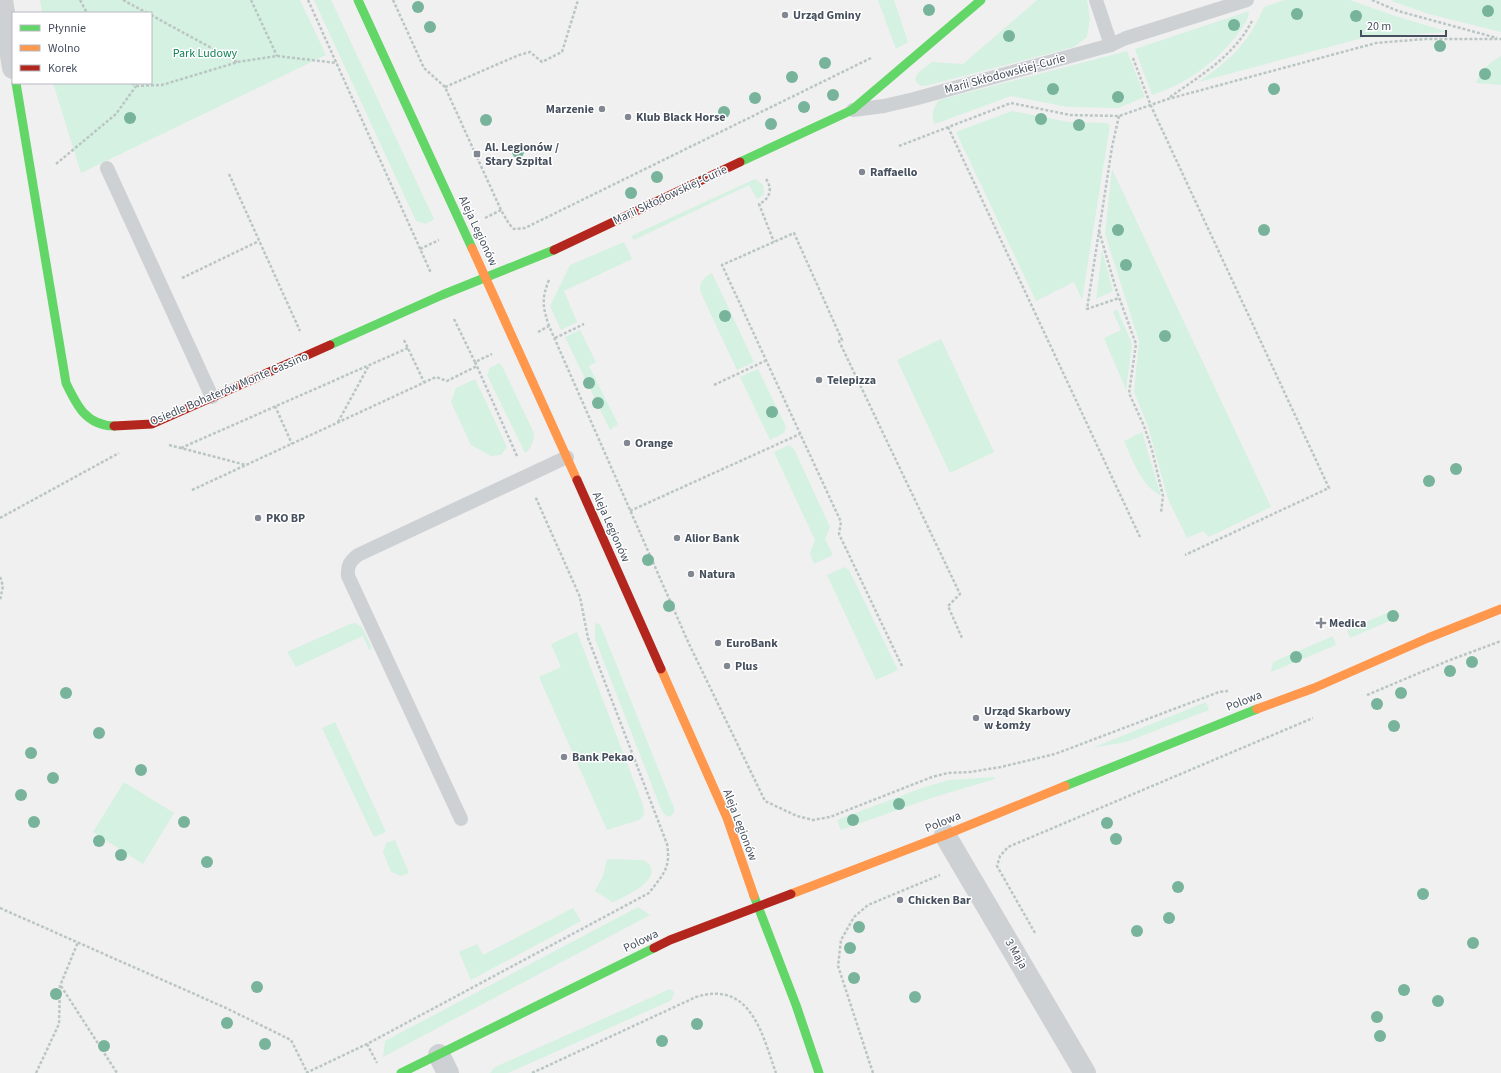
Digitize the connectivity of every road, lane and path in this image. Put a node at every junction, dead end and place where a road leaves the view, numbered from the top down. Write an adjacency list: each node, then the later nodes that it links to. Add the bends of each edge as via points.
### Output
1 (2, 0): 22 (street)
2 (80, 0): 13 (path)
3 (123, 0): 14 (path)
4 (250, 0): 20 (path)
5 (308, 0): 24 (path)
6 (358, 0): 43 (street, Aleja Legionów)
7 (393, 0): 28 (path, via 424,68)
8 (578, 0): 28 (path, via 562,52 542,62 530,52 519,55)
9 (980, 0): 31 (street, Marii Skłodowskiej-Curie)
10 (1096, 0): 19 (lane)
11 (1247, 0): 17 (lane, Marii Skłodowskiej-Curie)
12 (1372, 0): 18 (path, via 1398,11)
13 (86, 12)
14 (145, 12)
15 (152, 16): 23 (path)
16 (1253, 18): 29 (path, via 1228,53)
17 (1126, 38): 19 (lane, Marii Skłodowskiej-Curie); 30 (path)
18 (1501, 39): 29 (path, via 1424,39 1376,43)
19 (1111, 45): 31 (lane, Marii Skłodowskiej-Curie, via 914,99)
20 (277, 56): 23 (path); 24 (path)
21 (875, 56): 28 (path, via 520,229 514,229 509,224)
22 (12, 62)
23 (238, 62): 27 (path, via 162,85)
24 (337, 63): 45 (path)
25 (16, 84): 38 (street, Osiedle Bohaterów Monte Cassino)
26 (133, 84): 27 (path)
27 (136, 86): 38 (path, via 116,114)
28 (445, 87)
29 (1168, 99): 30 (path)
30 (1151, 106): 32 (path); 76 (path, via 1330,488)
31 (852, 110): 43 (street, Marii Skłodowskiej-Curie, via 556,249)
32 (1119, 116): 33 (path, via 1070,115 1011,103); 39 (path)
33 (948, 127): 34 (path); 75 (path)
34 (899, 146)
35 (107, 168): 44 (lane)
36 (229, 174): 40 (path)
37 (764, 177): 41 (path, via 770,187 770,196 759,204)
38 (32, 184): 60 (street, Osiedle Bohaterów Monte Cassino, via 66,383 74,402 86,417 96,424 107,426 152,424)
39 (1099, 231): 46 (path); 46 (path, via 1087,309)
40 (259, 241): 44 (path); 53 (path)
41 (774, 242): 54 (path, via 722,265); 80 (path, via 794,233 842,340 840,341 960,594 948,606)
42 (553, 275): 48 (path, via 543,298)
43 (486, 278): 45 (street, Osiedle Bohaterów Monte Cassino); 51 (street, Aleja Legionów)
44 (162, 287): 60 (lane)
45 (442, 294): 53 (street, Osiedle Bohaterów Monte Cassino); 55 (path)
46 (1119, 298): 73 (path, via 1136,344 1129,392 1152,450 1163,496)
47 (584, 324): 50 (path)
48 (550, 326): 50 (path); 51 (path)
49 (402, 335): 52 (path)
50 (555, 338): 72 (path)
51 (516, 343): 55 (path); 68 (street, Aleja Legionów)
52 (408, 348): 56 (path); 58 (path)
53 (310, 354): 60 (street, Osiedle Bohaterów Monte Cassino)
54 (766, 361): 59 (path); 63 (path)
55 (475, 362): 57 (path)
56 (368, 366): 61 (path); 62 (path)
57 (477, 366): 58 (path, via 447,381 436,377); 70 (path)
58 (424, 382): 62 (path)
59 (714, 385)
60 (212, 397)
61 (275, 406): 64 (path); 66 (path)
62 (338, 423): 64 (path)
63 (800, 434): 72 (path); 82 (path, via 841,522 839,534)
64 (292, 444): 69 (path)
65 (167, 445): 66 (path)
66 (181, 448): 69 (path)
67 (125, 449): 74 (path)
68 (567, 457): 70 (lane); 89 (street, Aleja Legionów, via 726,818)
69 (246, 465): 71 (path)
70 (526, 476): 86 (lane, via 358,556 351,561 348,570 348,576); 94 (path, via 580,597 588,638 667,844 667,869 649,893)
71 (192, 490)
72 (630, 511): 83 (path, via 689,644 765,801 796,816 813,820 830,817 932,777 1001,767 1055,754 1219,692)
73 (1161, 513)
74 (0, 518)
75 (1140, 537)
76 (1185, 555)
77 (0, 577): 78 (path, via 3,586)
78 (0, 600)
79 (1501, 609): 87 (street, Polowa, via 1314,688 1253,710)
80 (962, 638)
81 (1501, 641): 84 (path)
82 (902, 666)
83 (1232, 691)
84 (1367, 695)
85 (1318, 716): 91 (path, via 1008,847 1000,856 997,866)
86 (461, 819)
87 (945, 835): 89 (street, Polowa); 105 (street, 3 Maja)
88 (946, 873): 104 (path, via 868,906 854,917 841,940 838,966)
89 (758, 906): 95 (street, Polowa, via 670,940); 103 (street, Aleja Legionów)
90 (0, 908): 92 (path)
91 (1036, 935)
92 (78, 942): 93 (path); 99 (path, via 291,1040)
93 (60, 986): 97 (path, via 59,1024); 98 (path)
94 (367, 1044): 96 (path); 99 (path)
95 (443, 1064): 100 (street, Polowa)
96 (379, 1067)
97 (36, 1073)
98 (117, 1073)
99 (307, 1073)
100 (401, 1073)
101 (532, 1073): 102 (path, via 696,997 708,993 722,993 738,1000 756,1020)
102 (776, 1073)
103 (819, 1073)
104 (873, 1073)
105 (1085, 1073)

